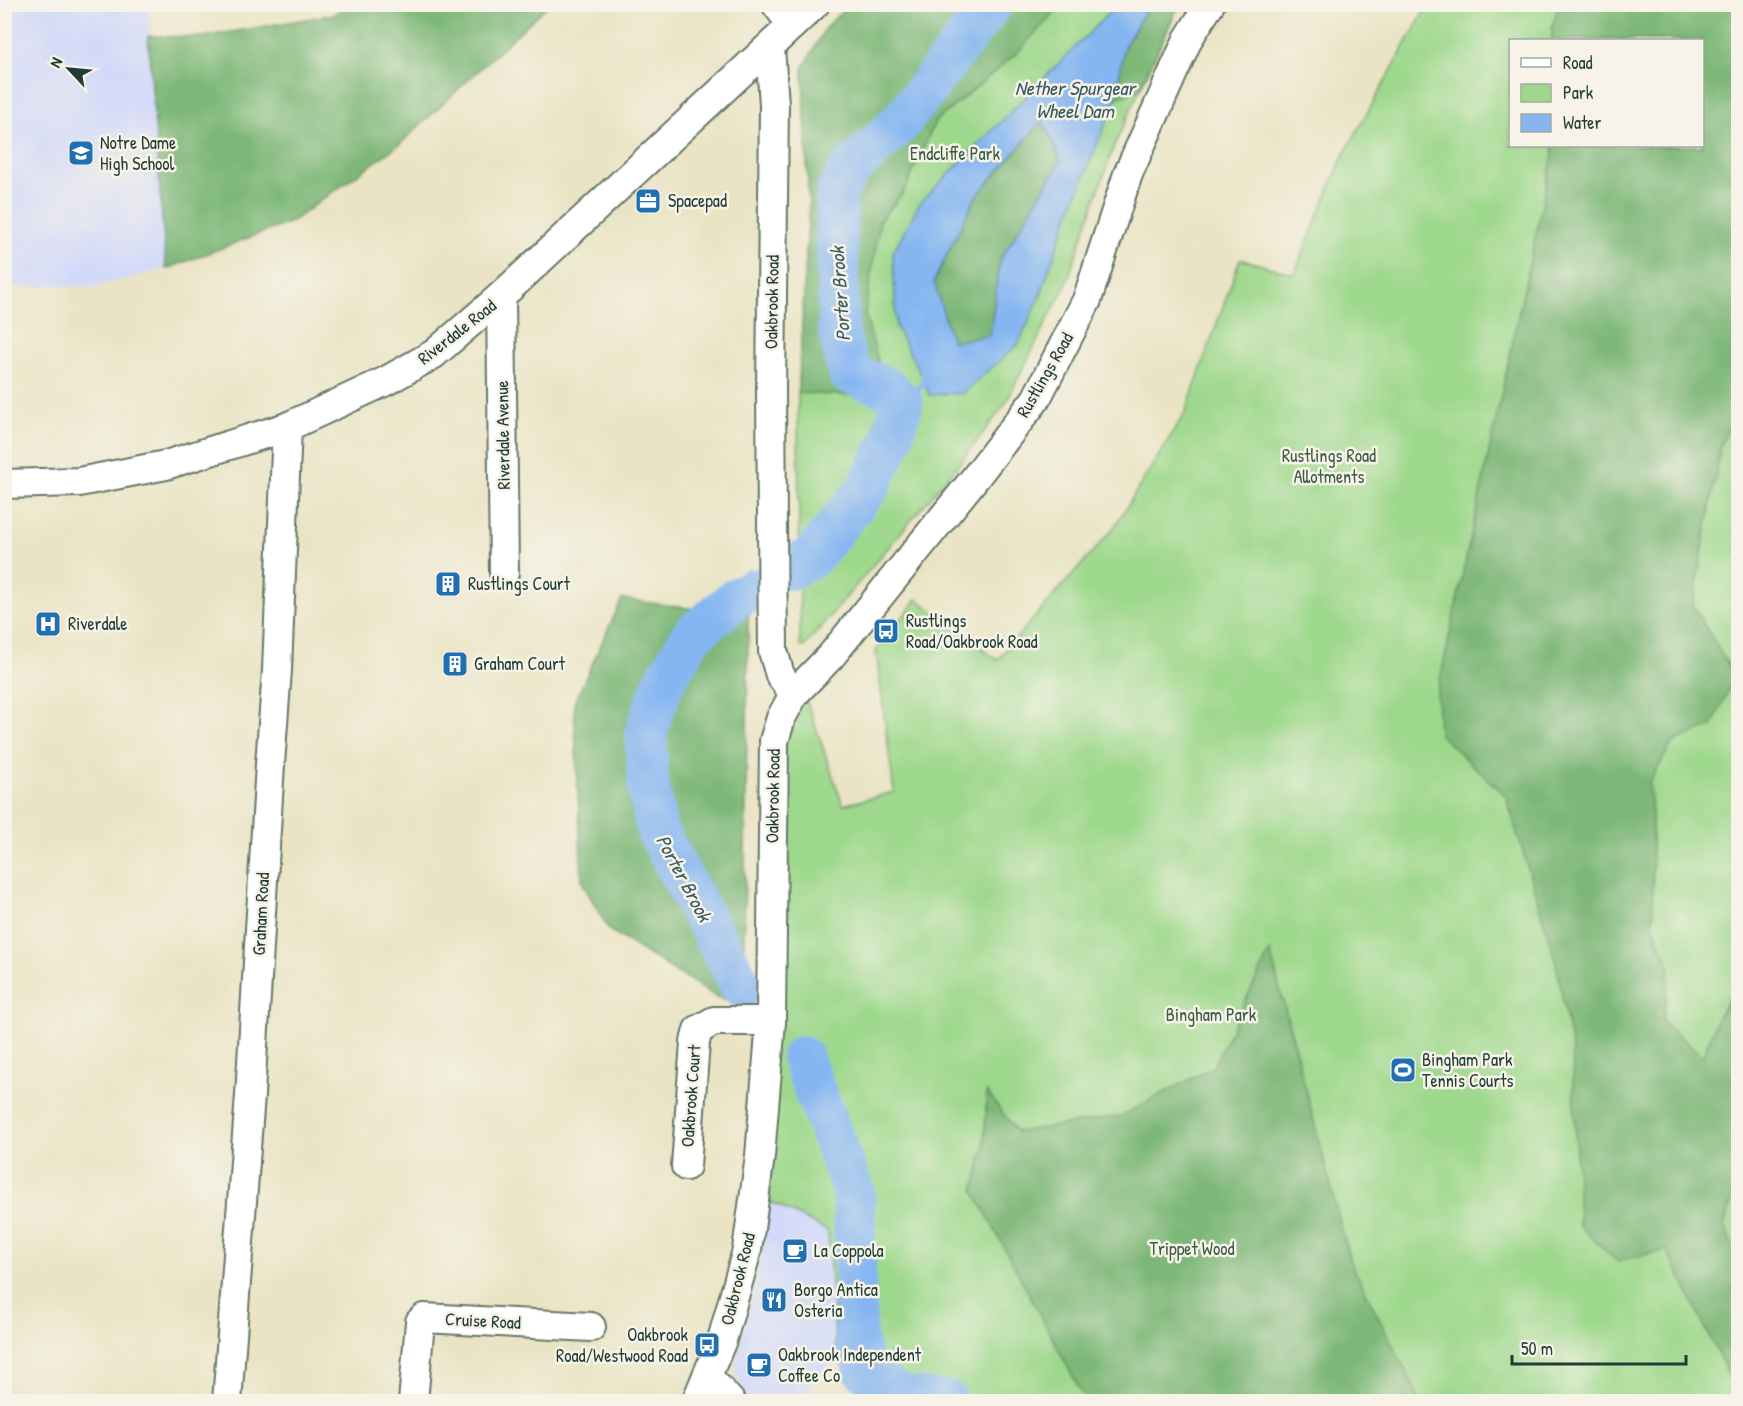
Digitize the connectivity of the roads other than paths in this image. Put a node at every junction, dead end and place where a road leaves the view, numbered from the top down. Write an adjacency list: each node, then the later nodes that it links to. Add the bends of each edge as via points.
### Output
1 (815, 4): 3 (street, Riverdale Road)
2 (1210, 4): 9 (street, Rustlings Road, via 1188,39 1128,174 1087,300 1036,399 831,656)
3 (784, 15): 4 (street, Riverdale Road)
4 (770, 47): 5 (street, Riverdale Road); 9 (street, Oakbrook Road, via 774,105 773,651 780,675)
5 (501, 297): 6 (street, Riverdale Road, via 434,354); 8 (street, Riverdale Avenue)
6 (287, 427): 7 (street, Riverdale Road, via 166,465 79,483); 14 (street, Graham Road, via 275,712)
7 (4, 484)
8 (504, 573)
9 (794, 694): 10 (street, Oakbrook Road, via 774,741)
10 (771, 1021): 11 (street, Oakbrook Court, via 714,1021 698,1030); 13 (street, Oakbrook Road, via 760,1156 747,1250 722,1340)
11 (686, 1166)
12 (591, 1327): 15 (street, Cruise Road, via 424,1318 420,1322)
13 (702, 1389): 16 (street)
14 (227, 1401)
15 (412, 1401)
16 (732, 1401)

